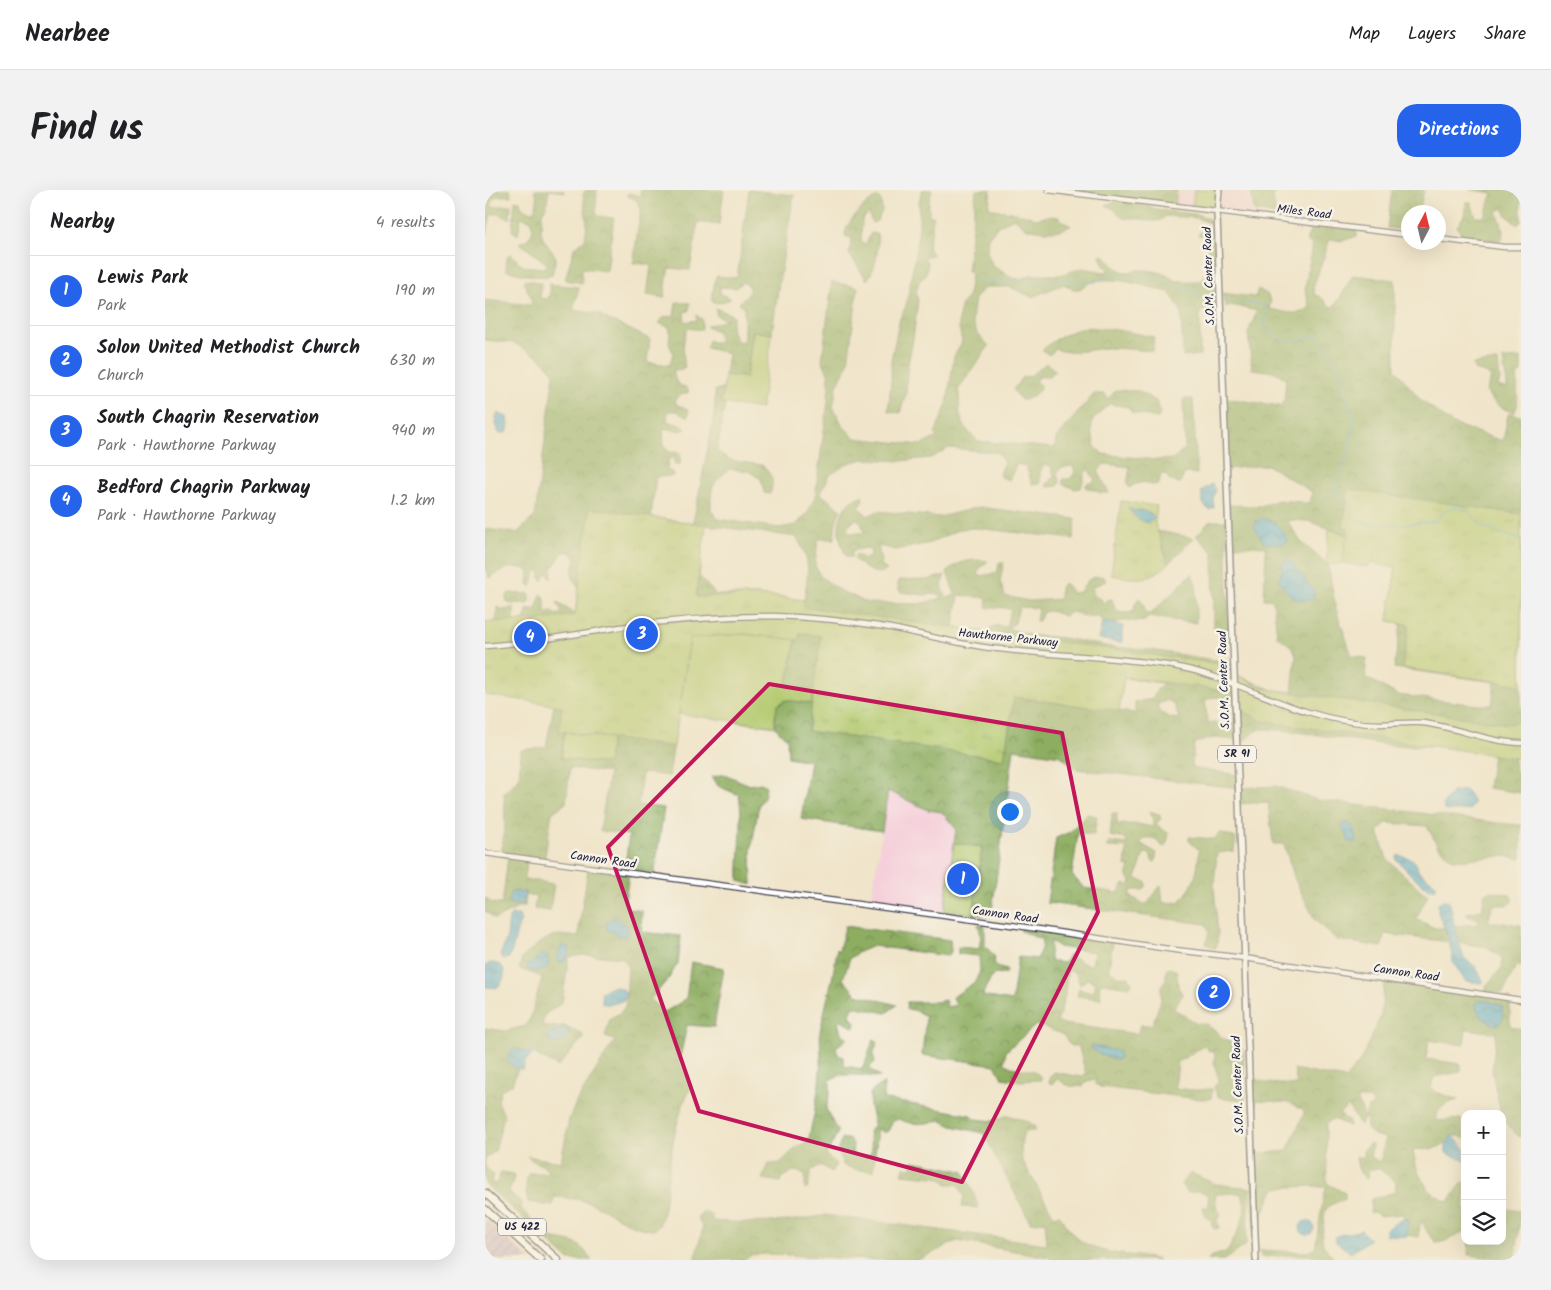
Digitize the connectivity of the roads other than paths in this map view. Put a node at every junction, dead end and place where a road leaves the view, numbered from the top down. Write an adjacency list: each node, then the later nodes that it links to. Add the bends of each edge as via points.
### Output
1 (1049, 190): 3 (main road, Miles Road)
2 (1219, 190): 3 (main road, S.O.M. Center Road / SR 91)
3 (1217, 211): 4 (main road, Miles Road); 8 (main road, S.O.M. Center Road / SR 91)
4 (1401, 234)
5 (1446, 240): 6 (main road)
6 (1521, 247)
7 (485, 646): 8 (main road, Hawthorne Parkway, via 688,620 776,616 839,620 986,648 1160,664 1203,672)
8 (1235, 683): 9 (main road, Hawthorne Parkway, via 1331,718 1374,724 1424,723); 11 (main road, S.O.M. Center Road / SR 91)
9 (1521, 743)
10 (485, 853): 11 (main road, Cannon Road)
11 (1243, 958): 12 (main road, Cannon Road); 17 (main road, S.O.M. Center Road / SR 91)
12 (1521, 1000)
13 (485, 1193): 16 (highway, US 422)
14 (485, 1209): 15 (highway, US 422)
15 (541, 1260)
16 (558, 1260)
17 (1255, 1260)

